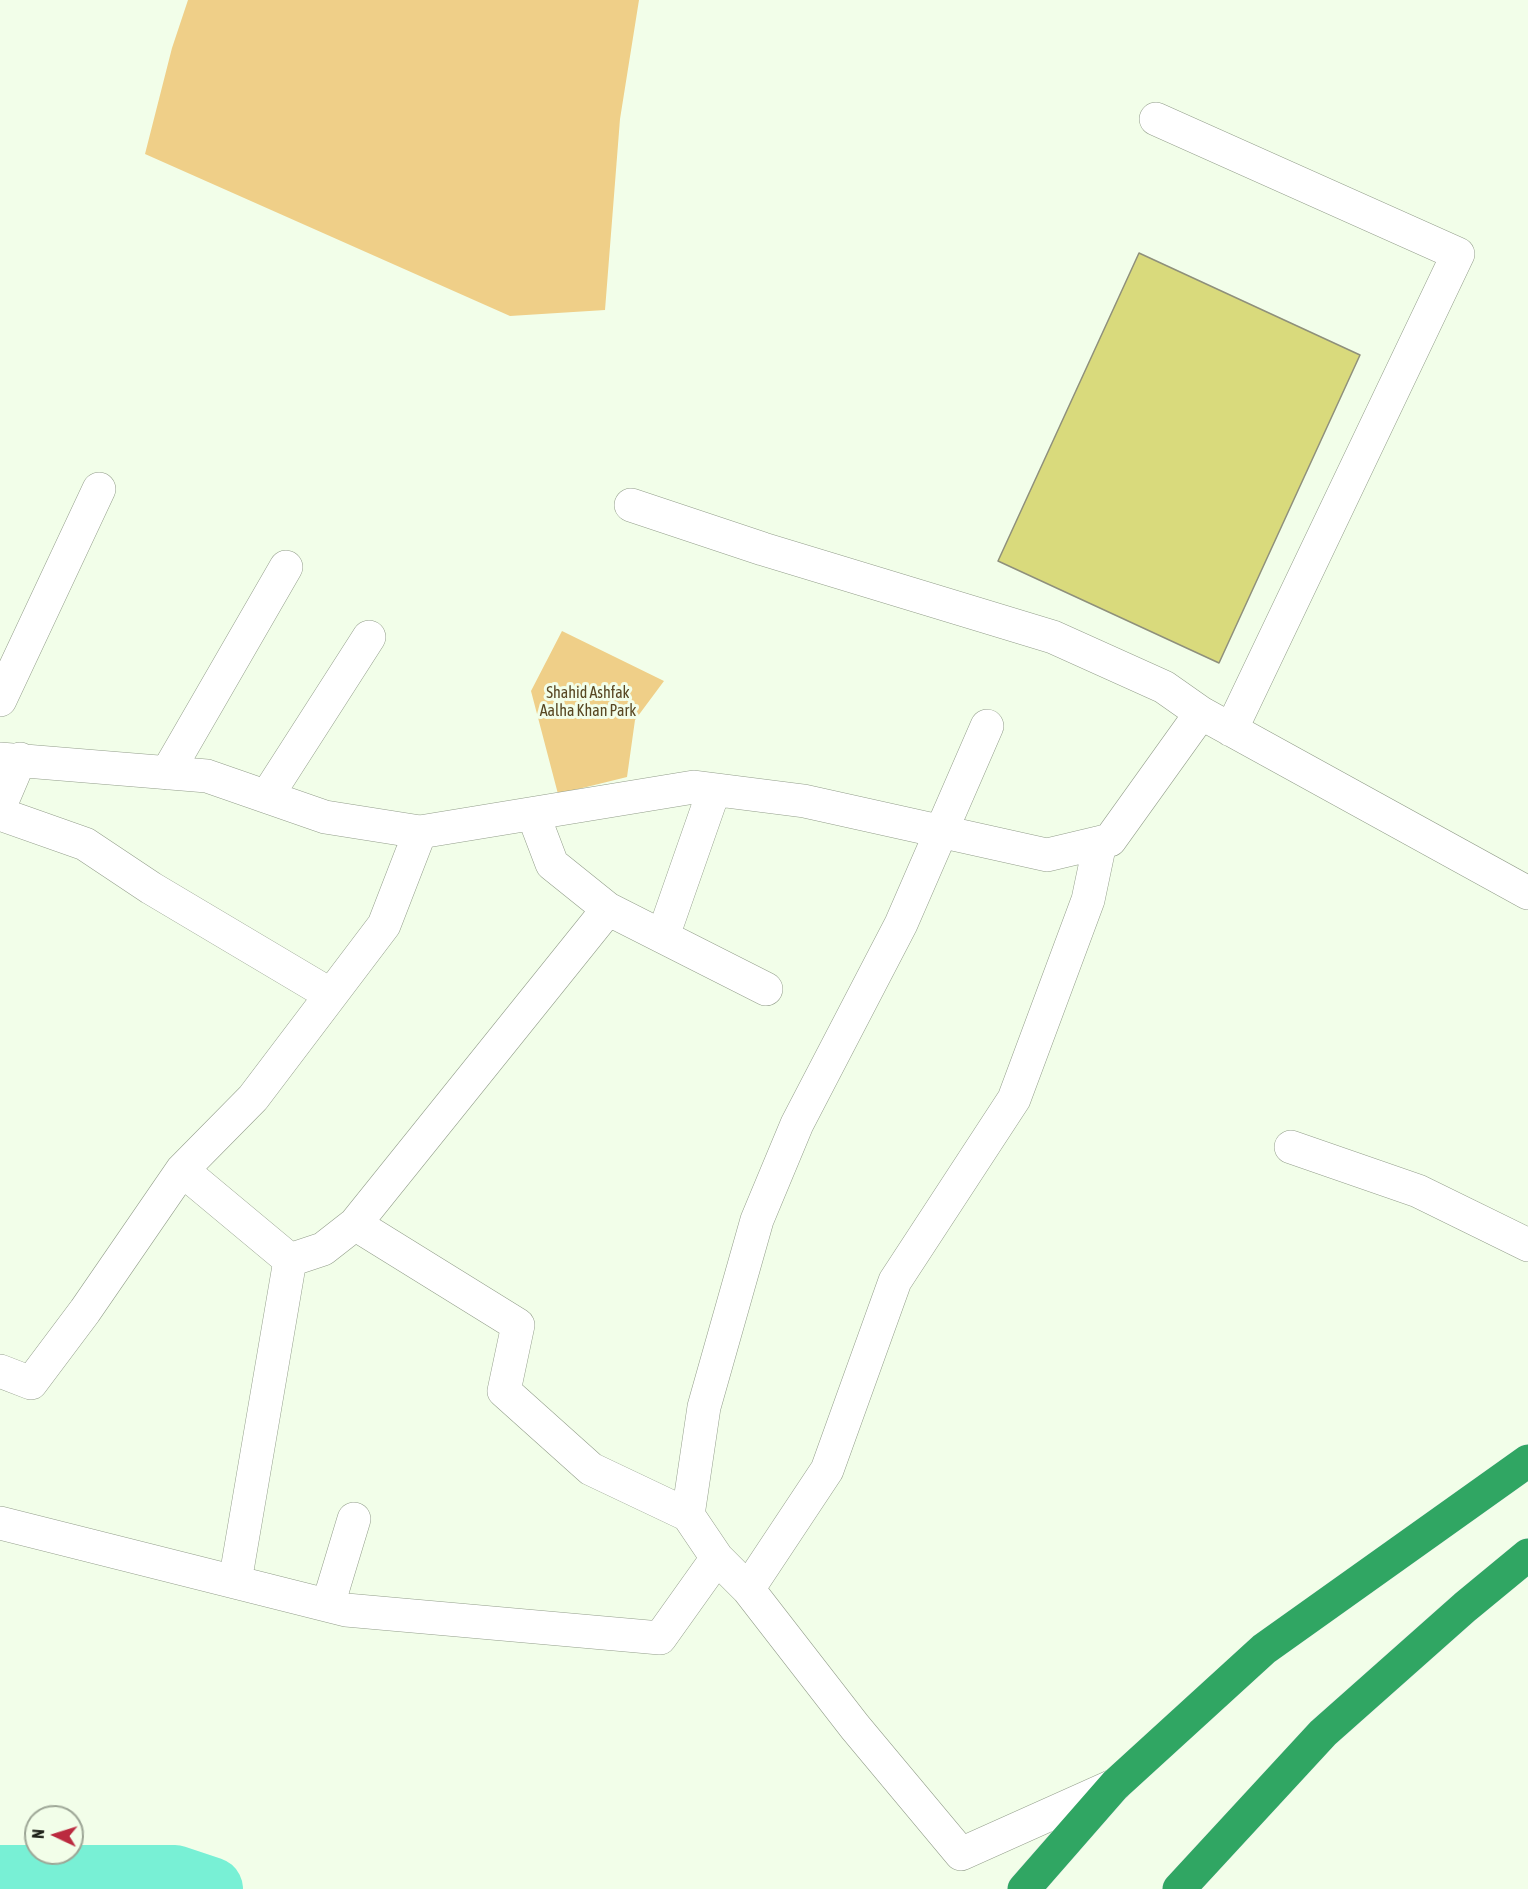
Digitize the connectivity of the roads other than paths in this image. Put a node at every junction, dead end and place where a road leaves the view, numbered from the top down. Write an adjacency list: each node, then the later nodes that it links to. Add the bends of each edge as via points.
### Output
1 (1156, 119): 9 (street, via 1458,254)
2 (99, 489): 6 (street)
3 (632, 505): 7 (street, via 1053,637 1164,687)
4 (286, 567): 11 (street)
5 (369, 637): 13 (street)
6 (0, 700)
7 (1201, 713): 9 (street); 19 (street, via 1110,840)
8 (987, 726): 18 (street)
9 (1231, 730): 20 (street)
10 (10, 759): 11 (street); 14 (street)
11 (166, 773): 13 (street, via 207,776)
12 (714, 790): 16 (street, via 694,787); 18 (street, via 804,801); 22 (street)
13 (267, 796): 17 (street, via 325,817)
14 (0, 806)
15 (0, 814): 24 (street, via 85,844)
16 (533, 814): 17 (street); 21 (street, via 552,864)
17 (420, 832): 24 (street, via 384,925)
18 (942, 832): 19 (street, via 1047,855); 32 (street, via 901,924 797,1124 757,1220 705,1407)
19 (1100, 843): 38 (street, via 1088,900 1014,1099 895,1281 827,1470)
20 (1528, 893)
21 (608, 909): 22 (street); 27 (street)
22 (663, 936): 23 (street)
23 (766, 989)
24 (331, 995): 26 (street, via 253,1098)
25 (1291, 1147): 28 (street, via 1418,1191)
26 (182, 1170): 29 (street); 30 (street, via 31,1383)
27 (356, 1224): 29 (street, via 323,1249); 32 (street, via 518,1325 504,1391 591,1469)
28 (1528, 1245)
29 (290, 1260): 37 (street)
30 (0, 1371)
31 (1528, 1461): 40 (highway, via 1264,1649)
32 (688, 1515): 36 (street)
33 (354, 1519): 39 (street)
34 (0, 1523): 37 (street)
35 (1528, 1556): 42 (highway, via 1323,1733)
36 (717, 1558): 38 (street); 39 (street, via 660,1638 346,1610)
37 (235, 1582): 39 (street)
38 (748, 1589): 40 (street, via 855,1727 961,1854)
39 (328, 1605)
40 (1115, 1785): 41 (highway)
41 (1024, 1889)
42 (1179, 1889)

